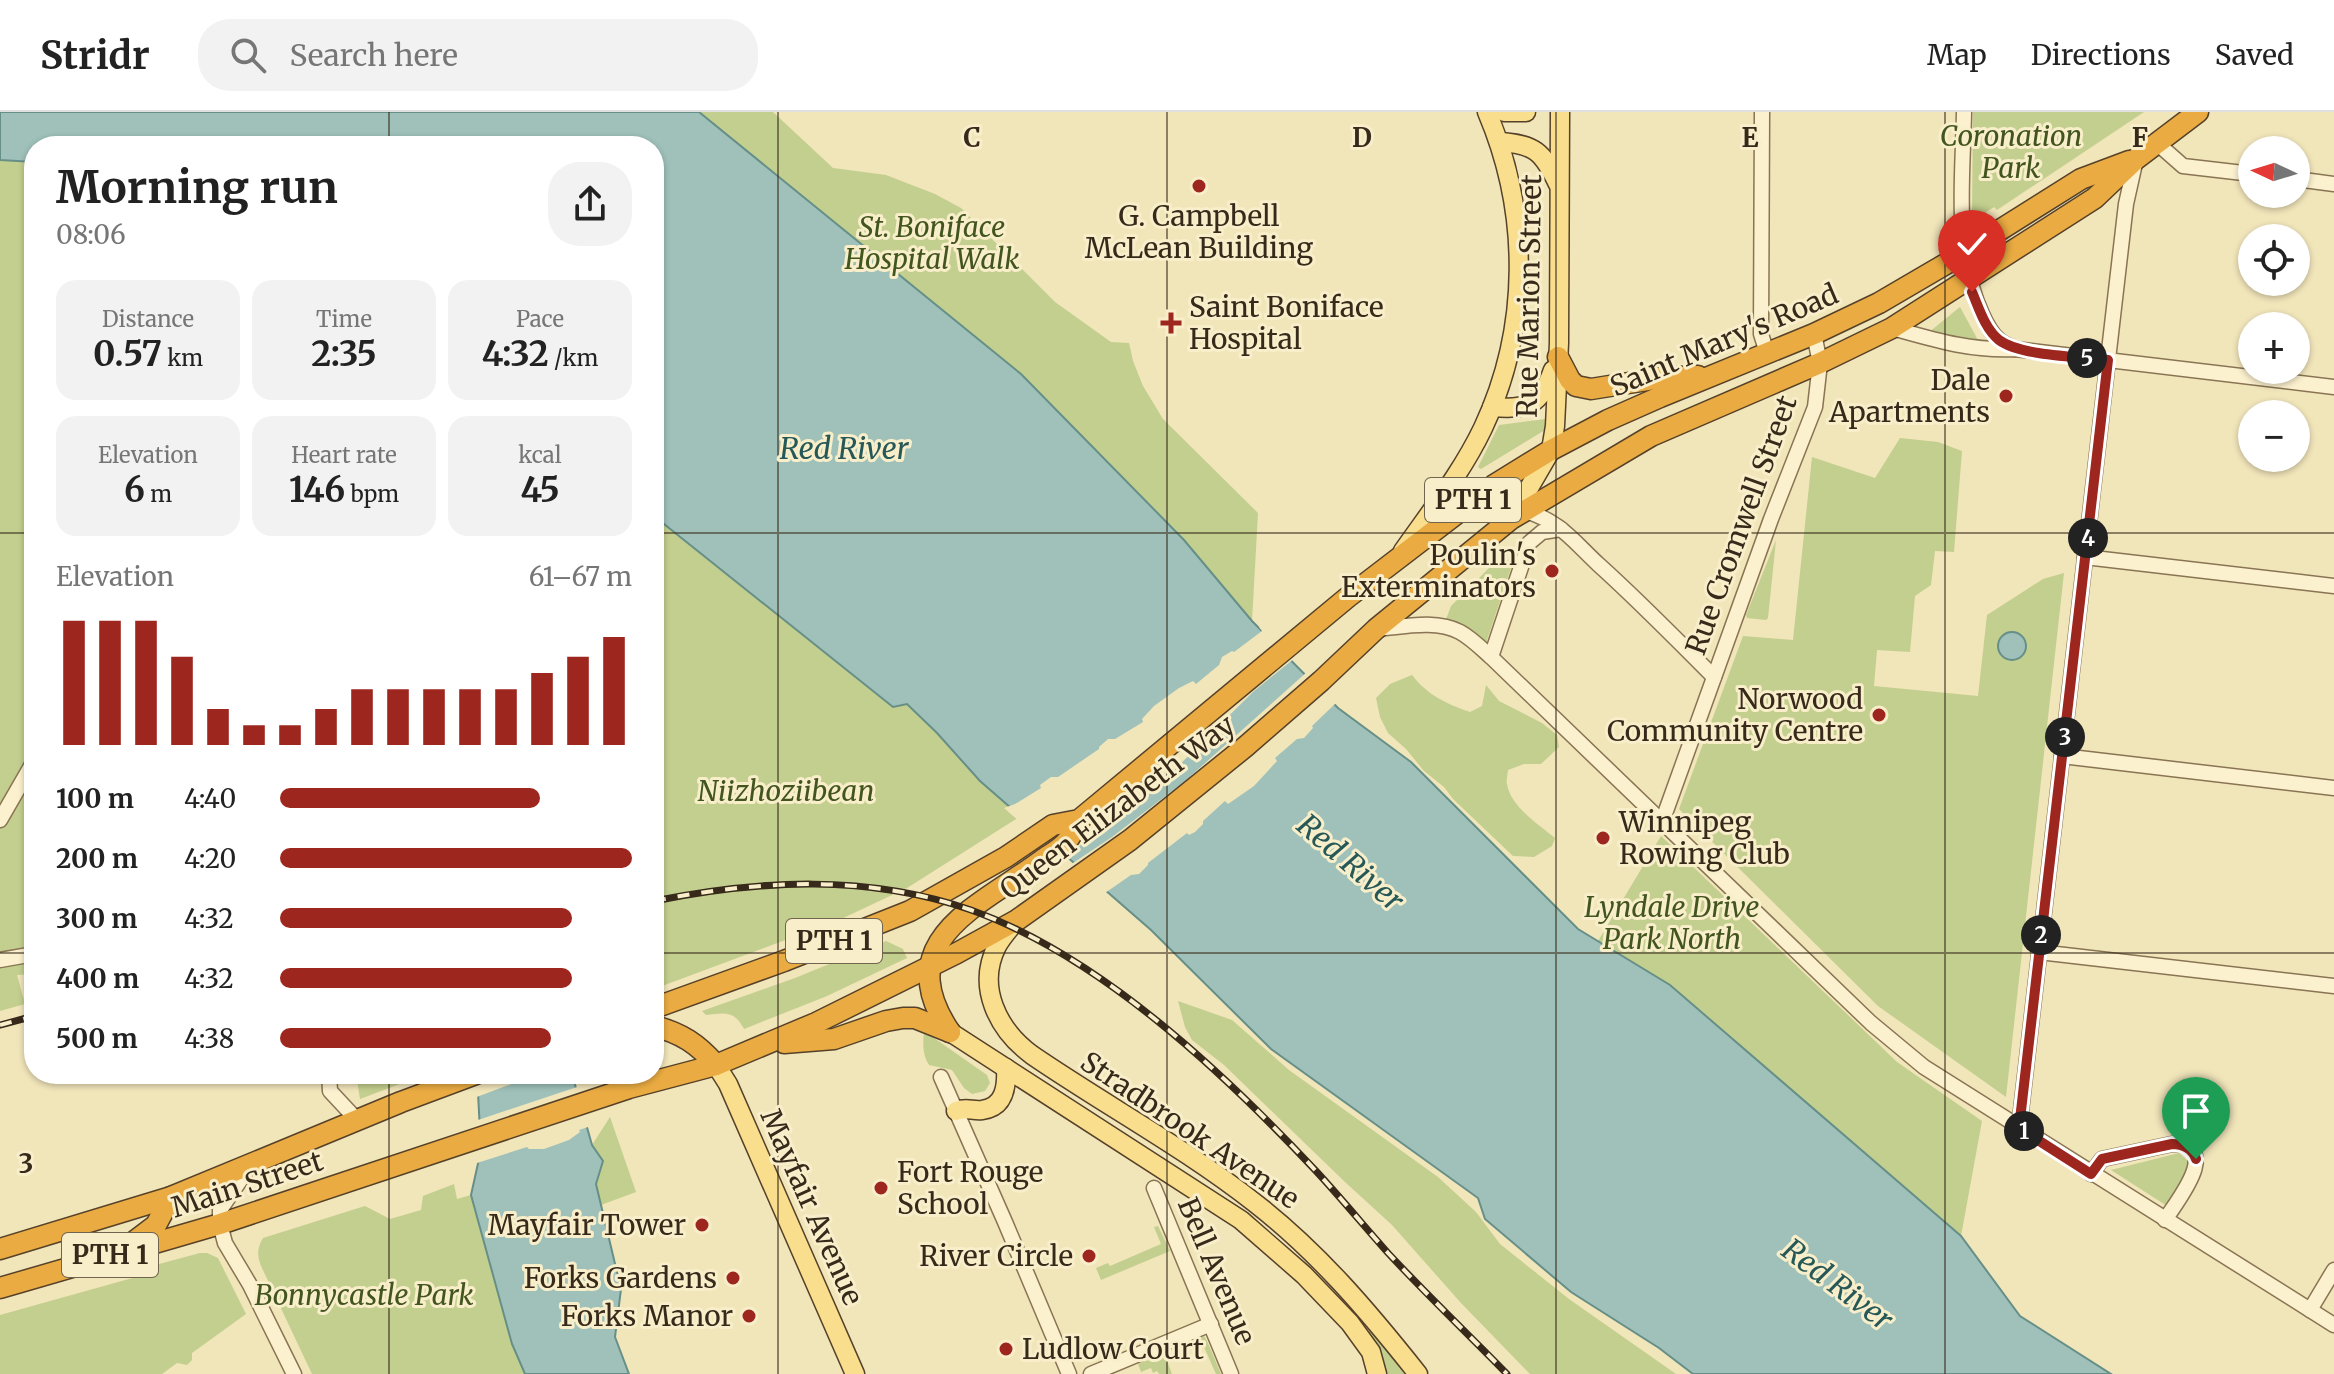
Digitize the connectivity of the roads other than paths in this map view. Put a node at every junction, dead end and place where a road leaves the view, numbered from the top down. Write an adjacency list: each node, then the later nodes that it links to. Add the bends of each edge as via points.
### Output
1 (1487, 112): 8 (main road)
2 (1504, 112): 3 (main road)
3 (1526, 112)
4 (1560, 112): 14 (main road, Rue Marion Street)
5 (1762, 112): 20 (street, via 1761,334)
6 (1964, 112): 15 (street)
7 (2198, 112): 9 (highway, Saint Mary's Road / PTH 1)
8 (1499, 142): 14 (main road, via 1520,143 1543,156); 27 (main road, via 1514,207 1519,279 1510,352)
9 (2158, 144): 10 (highway, Saint Mary's Road / PTH 1); 11 (street, via 2183,166)
10 (2136, 159): 15 (highway, Saint Mary's Road / PTH 1, via 2081,179); 16 (highway, Saint Mary's Road / PTH 1, via 2095,198); 22 (street)
11 (2238, 172)
12 (2310, 181): 13 (street)
13 (2334, 184)
14 (1559, 187): 21 (main road, Rue Marion Street)
15 (1963, 252): 16 (street); 18 (highway, Saint Mary's Road / PTH 1, via 1879,303)
16 (1969, 279): 17 (highway, Saint Mary's Road / PTH 1); 19 (street, via 1988,327)
17 (1892, 328): 19 (street, via 1954,346); 23 (highway, Saint Mary's Road / PTH 1)
18 (1814, 334): 20 (highway, Saint Mary's Road / PTH 1); 23 (street, Rue Cromwell Street)
19 (2015, 349): 22 (street)
20 (1767, 353): 24 (highway, Saint Mary's Road / PTH 1)
21 (1558, 357): 24 (highway, via 1576,386 1591,389); 27 (main road, via 1536,400 1518,408); 29 (main road, Rue Marion Street)
22 (2108, 360): 25 (street); 33 (street)
23 (1820, 363): 28 (highway, Saint Mary's Road / PTH 1); 38 (street, Rue Cromwell Street, via 1815,407)
24 (1714, 375): 26 (highway, Saint Mary's Road / PTH 1)
25 (2334, 387)
26 (1660, 397): 28 (highway); 29 (highway, Saint Mary's Road / PTH 1)
27 (1492, 407): 32 (main road, via 1461,469)
28 (1651, 436): 30 (highway, Saint Mary's Road / PTH 1)
29 (1551, 450): 30 (main road, Rue Marion Street); 32 (highway, Saint Mary's Road / PTH 1, via 1468,503)
30 (1518, 515): 31 (street, via 1543,517); 36 (highway, Saint Mary's Road / PTH 1)
31 (1561, 529): 37 (street, via 1538,533 1527,548); 38 (street)
32 (1399, 556): 35 (highway, Saint Mary's Road / PTH 1)
33 (2085, 557): 34 (street); 39 (street)
34 (2334, 586)
35 (1348, 597): 43 (highway, Queen Elizabeth Way / PTH 1)
36 (1376, 629): 37 (street, via 1443,626 1464,634); 45 (highway, Queen Elizabeth Way / PTH 1, via 1207,779)
37 (1491, 657): 44 (street)
38 (1714, 677): 44 (street, Rue Cromwell Street)
39 (2062, 756): 41 (street); 46 (street)
40 (24, 778): 42 (street)
41 (2334, 788)
42 (0, 820)
43 (1079, 820): 49 (highway, via 1067,842 949,928); 51 (highway, Queen Elizabeth Way / PTH 1, via 1053,825 910,911)
44 (1662, 822): 64 (street, via 1871,1023 1924,1067)
45 (1017, 920): 49 (highway, Queen Elizabeth Way / PTH 1); 85 (main road, Stradbrook Avenue, via 994,955 989,983 996,1016 1009,1036 1257,1205 1347,1288)
46 (2039, 952): 50 (street); 64 (street)
47 (24, 956): 48 (street)
48 (0, 960)
49 (931, 965): 53 (highway, via 932,999); 54 (highway, Queen Elizabeth Way / PTH 1)
50 (2334, 986)
51 (664, 1004)
52 (664, 1029): 55 (highway, via 701,1047)
53 (950, 1032): 54 (highway, via 903,1018 834,1039); 56 (main road, Stradbrook Avenue)
54 (764, 1045): 55 (highway, Queen Elizabeth Way / PTH 1)
55 (716, 1065): 58 (highway, Queen Elizabeth Way / PTH 1); 80 (main road, Mayfair Avenue)
56 (1006, 1068): 62 (main road, via 1006,1090 996,1104); 84 (main road, Stradbrook Avenue, via 1256,1232 1350,1323 1371,1352)
57 (941, 1077): 62 (street)
58 (664, 1079)
59 (330, 1084): 63 (street)
60 (449, 1084): 63 (highway, Main Street / PTH 1)
61 (644, 1084): 65 (highway, Queen Elizabeth Way / PTH 1)
62 (956, 1111): 81 (street)
63 (357, 1120): 66 (highway, Main Street / PTH 1)
64 (2019, 1128): 67 (street)
65 (417, 1158): 71 (highway, Main Street / PTH 1)
66 (252, 1163): 69 (highway, Main Street / PTH 1); 71 (street, via 220,1210)
67 (2091, 1174): 70 (street); 70 (street, via 2102,1159 2172,1144 2190,1149 2195,1174)
68 (1154, 1188): 77 (street, Bell Avenue)
69 (171, 1197): 72 (highway, Main Street / PTH 1); 73 (highway, via 156,1225)
70 (2165, 1220): 76 (street)
71 (220, 1224): 73 (highway, Main Street / PTH 1); 79 (street)
72 (0, 1249)
73 (120, 1252): 75 (highway, Main Street / PTH 1)
74 (2334, 1270): 76 (street)
75 (0, 1288)
76 (2310, 1310): 78 (street)
77 (1211, 1324): 82 (street); 83 (street, Bell Avenue)
78 (2334, 1325)
79 (294, 1374)
80 (855, 1374)
81 (1069, 1374)
82 (1091, 1374)
83 (1231, 1374)
84 (1377, 1374)
85 (1418, 1374)

